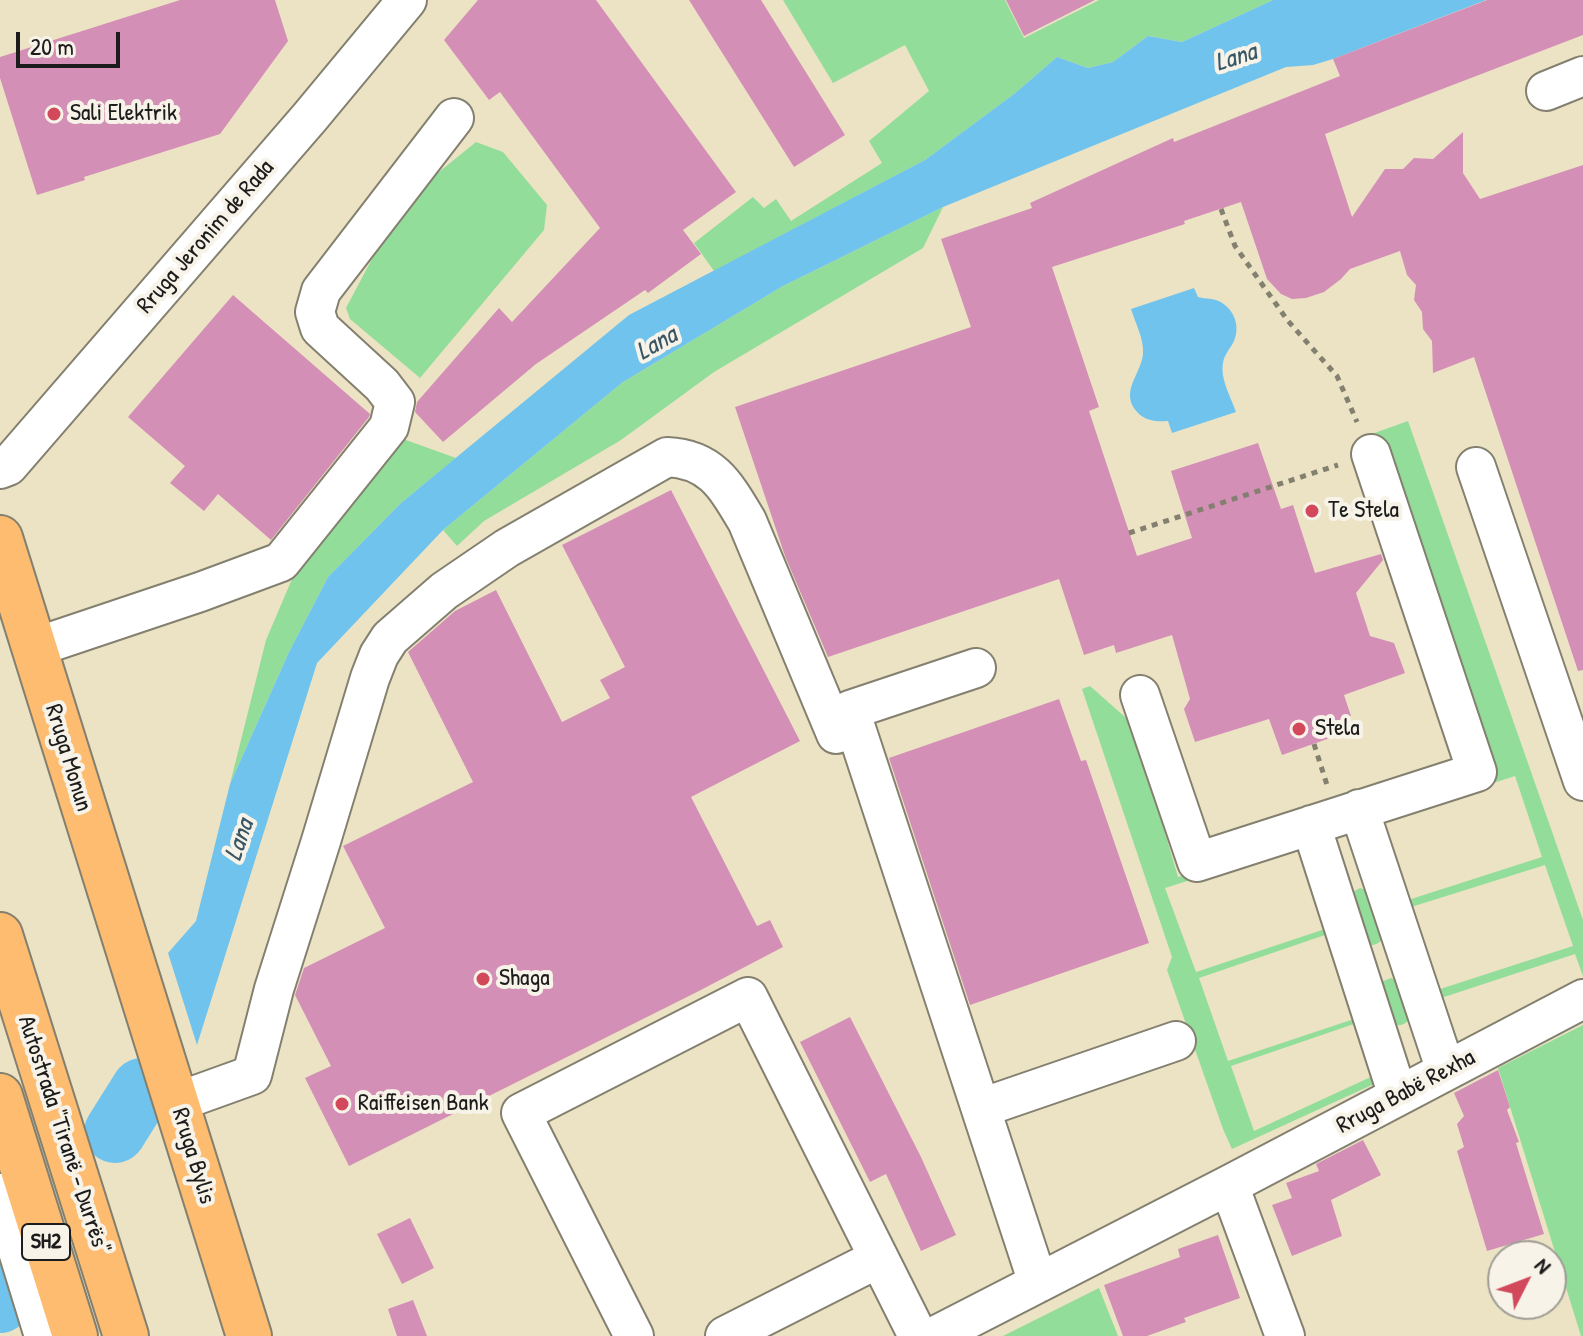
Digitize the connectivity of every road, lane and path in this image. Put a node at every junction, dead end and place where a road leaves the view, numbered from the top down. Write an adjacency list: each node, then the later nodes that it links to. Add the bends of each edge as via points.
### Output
1 (407, 0): 8 (street, Rruga Jeronim de Rada, via 8,466)
2 (1583, 76): 3 (street)
3 (1546, 91)
4 (454, 118): 11 (street, via 321,291 315,312 320,328 395,402 380,440 281,562)
5 (1221, 209): 6 (path, via 1235,246 1264,290 1337,376)
6 (1371, 454): 9 (path); 16 (street, via 1477,772)
7 (1476, 467): 15 (street)
8 (0, 469)
9 (1129, 533)
10 (0, 538): 11 (main road, Rruga Monun)
11 (33, 648): 19 (main road, Rruga Monun)
12 (976, 668): 26 (street, via 850,710)
13 (1140, 695): 17 (street, via 1197,862)
14 (836, 734): 25 (street, via 732,496 707,467 667,457 507,548 444,591 390,638 370,678 252,1075)
15 (1583, 781)
16 (1359, 809): 17 (street); 22 (street)
17 (1311, 825): 24 (street)
18 (0, 935): 32 (main road, Autostrada "Tiranë - Durrës" / SH2)
19 (137, 976): 25 (main road, Rruga Bylis)
20 (1583, 999): 22 (street, Rruga Babë Rexha)
21 (1176, 1041): 26 (street)
22 (1446, 1071): 24 (street, Rruga Babë Rexha)
23 (0, 1096): 31 (main road, Autostrada "Tiranë - Durrës" / SH2)
24 (1398, 1096): 27 (street, Rruga Babë Rexha)
25 (177, 1102): 33 (main road, Rruga Bylis)
26 (981, 1108): 30 (street)
27 (1229, 1185): 30 (street, Rruga Babë Rexha); 38 (street)
28 (0, 1193): 31 (street)
29 (879, 1258): 34 (street, via 748,997 521,1113); 35 (street); 36 (street)
30 (1038, 1283): 37 (street, Rruga Babë Rexha)
31 (64, 1335)
32 (126, 1336)
33 (249, 1336)
34 (634, 1336)
35 (725, 1336)
36 (918, 1336)
37 (935, 1336)
38 (1285, 1336)

